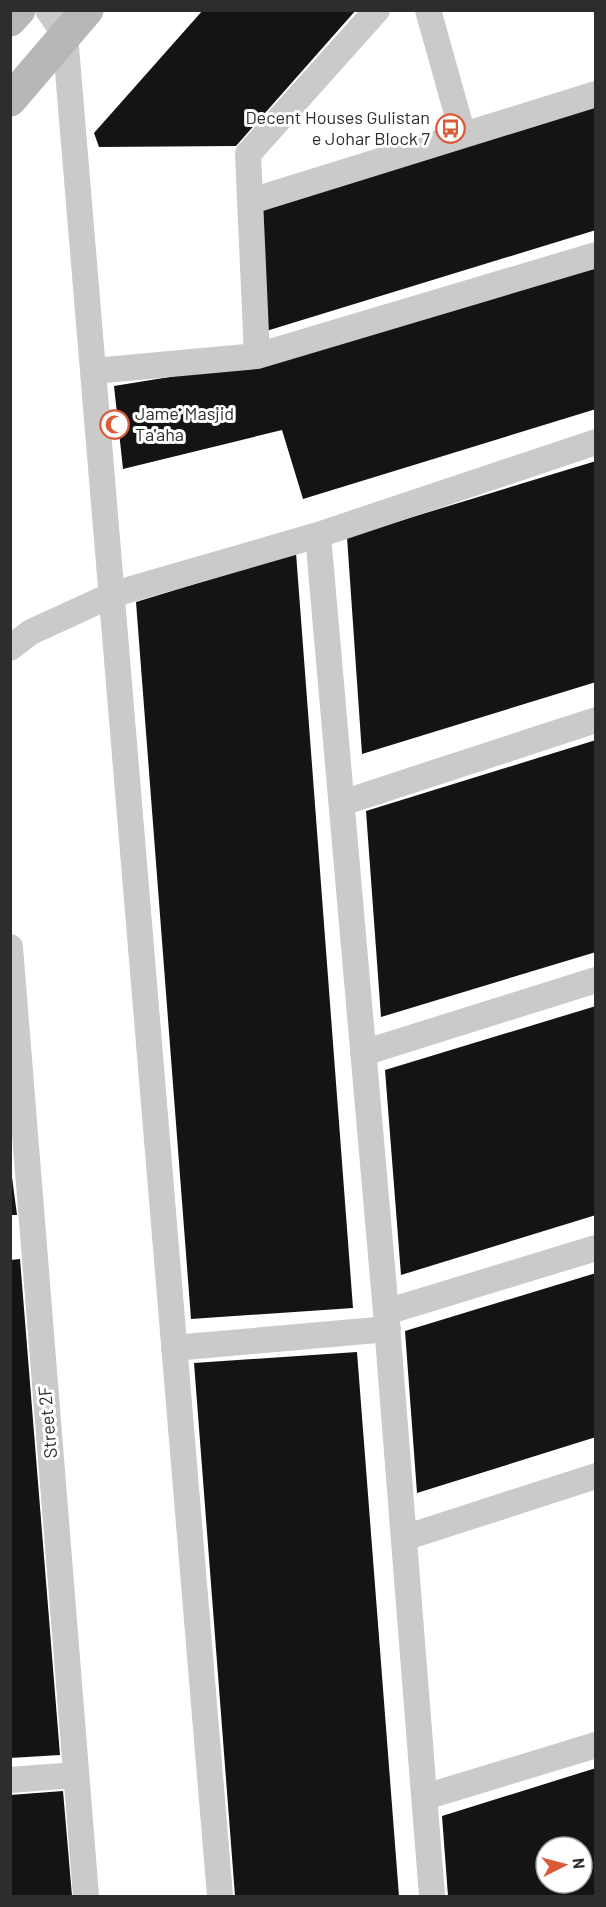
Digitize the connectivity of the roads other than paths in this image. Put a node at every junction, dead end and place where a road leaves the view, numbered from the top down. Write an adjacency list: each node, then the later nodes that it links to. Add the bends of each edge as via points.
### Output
1 (19, 10): 5 (main road)
2 (87, 10): 6 (main road)
3 (377, 10): 10 (street, via 248,154)
4 (428, 10): 9 (street)
5 (10, 20)
6 (56, 23): 8 (main road); 13 (street)
7 (596, 94): 9 (street)
8 (10, 100)
9 (463, 135): 10 (street)
10 (251, 201): 12 (street)
11 (596, 255): 12 (street)
12 (257, 356): 13 (street)
13 (94, 371): 16 (street)
14 (596, 442): 15 (street)
15 (318, 535): 16 (street); 19 (street)
16 (114, 594): 17 (street, via 31,632); 26 (street)
17 (10, 648)
18 (596, 720): 19 (street)
19 (342, 803): 22 (street)
20 (10, 947): 23 (street, Street 2F)
21 (596, 980): 22 (street)
22 (363, 1053): 25 (street)
23 (22, 1240): 30 (street, Street 2F)
24 (596, 1248): 25 (street)
25 (387, 1321): 26 (street); 28 (street)
26 (174, 1348): 34 (street)
27 (596, 1476): 28 (street)
28 (404, 1539): 32 (street)
29 (596, 1745): 32 (street)
30 (76, 1775): 31 (street); 33 (street, Street 2F)
31 (10, 1780)
32 (425, 1797): 35 (street)
33 (86, 1896)
34 (220, 1896)
35 (432, 1896)

